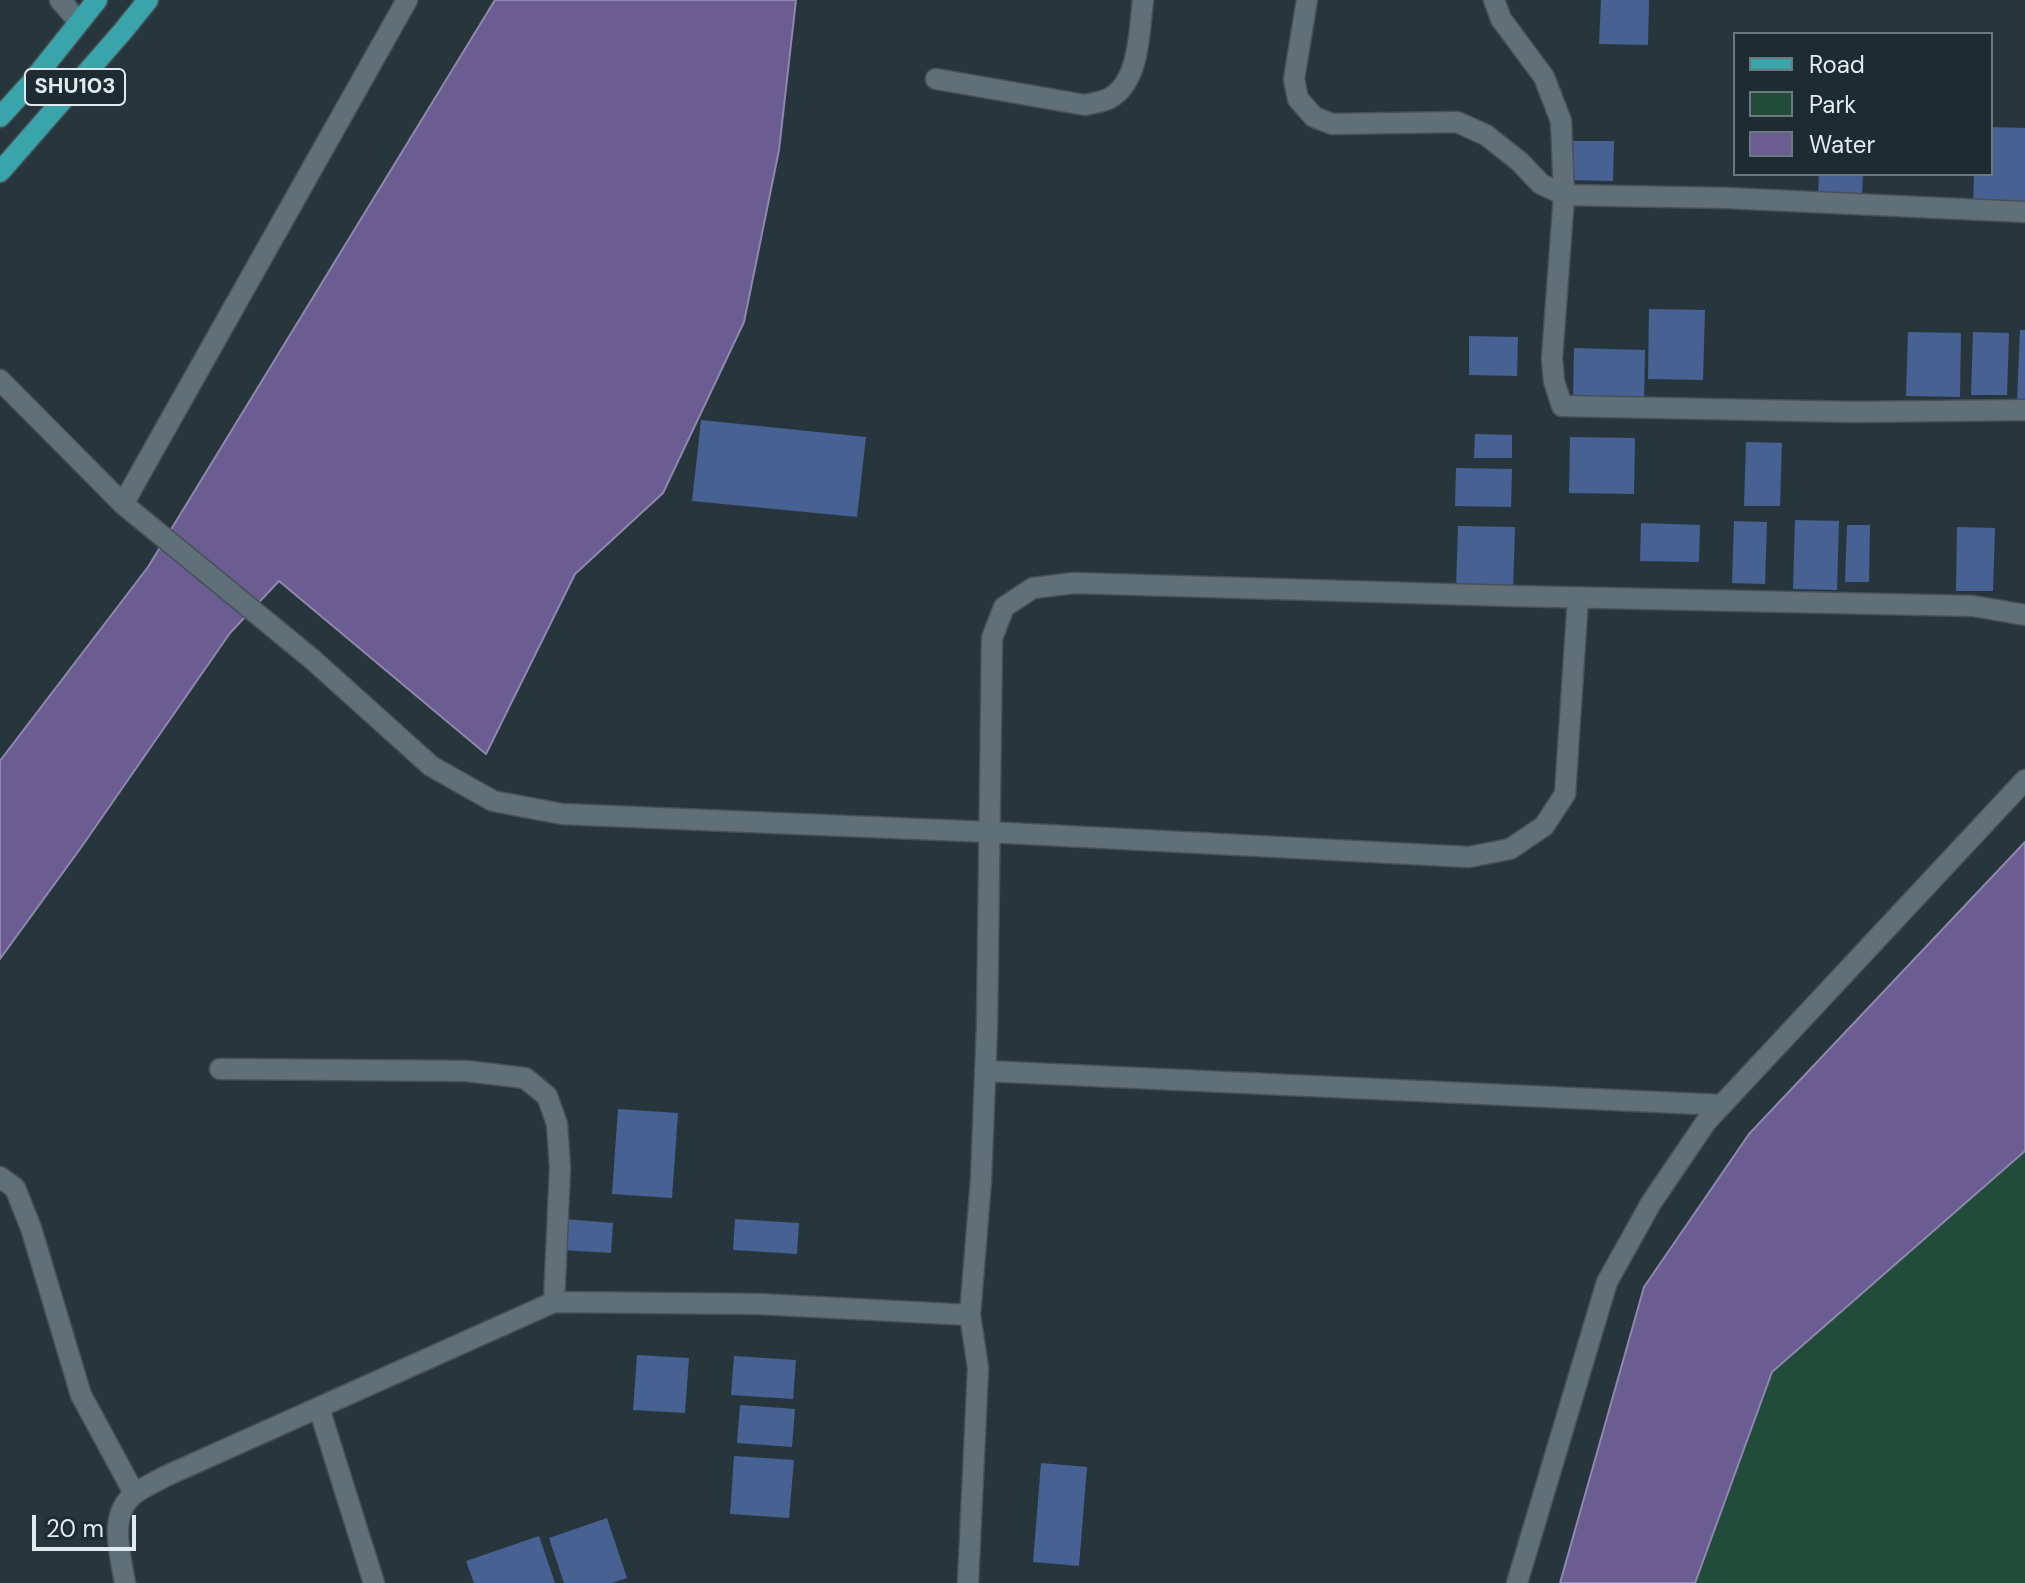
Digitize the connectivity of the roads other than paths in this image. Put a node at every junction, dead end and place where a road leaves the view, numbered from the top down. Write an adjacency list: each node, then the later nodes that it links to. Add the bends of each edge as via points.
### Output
1 (60, 0): 8 (street)
2 (97, 0): 8 (main road, SHU103)
3 (148, 0): 11 (main road, SHU103)
4 (407, 0): 16 (street)
5 (1143, 0): 9 (street, via 1133,70 1109,99 1085,105)
6 (1307, 0): 12 (street, via 1294,79 1298,99 1314,117 1332,124 1457,122 1486,135 1541,184)
7 (1494, 0): 12 (street, via 1501,19 1544,77 1561,121)
8 (79, 22): 10 (main road, SHU103)
9 (936, 79)
10 (0, 117)
11 (0, 172)
12 (1564, 195): 13 (street); 15 (street, via 1552,359 1562,406)
13 (2025, 212)
14 (0, 380): 16 (street)
15 (2025, 410)
16 (123, 504): 20 (street, via 312,659 431,766 493,801 562,814)
17 (1578, 598): 18 (street, via 1973,606); 20 (street, via 1565,794 1544,826 1510,849 1469,857); 20 (street, via 1074,583 1033,588 1004,607 992,638)
18 (2025, 615)
19 (2025, 780): 23 (street)
20 (988, 832): 22 (street)
21 (220, 1069): 25 (street, via 466,1071 525,1078 547,1096 557,1124)
22 (985, 1071): 23 (street); 26 (street)
23 (1722, 1105): 32 (street, via 1651,1203 1607,1282)
24 (0, 1177): 28 (street, via 15,1188 31,1228 81,1395)
25 (554, 1302): 26 (street, via 759,1304); 27 (street)
26 (970, 1315): 31 (street, via 978,1368)
27 (319, 1408): 28 (street); 30 (street)
28 (134, 1493): 29 (street, via 121,1511 117,1535)
29 (125, 1583)
30 (374, 1583)
31 (968, 1583)
32 (1517, 1583)

